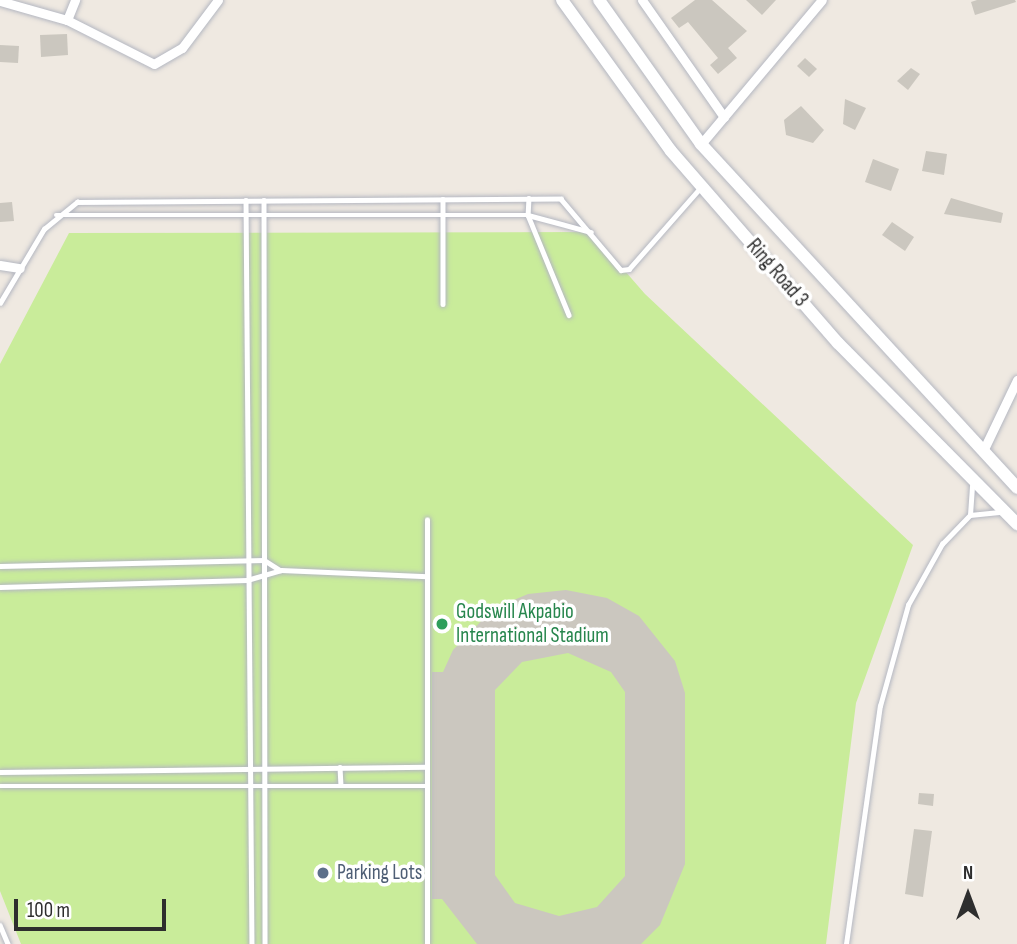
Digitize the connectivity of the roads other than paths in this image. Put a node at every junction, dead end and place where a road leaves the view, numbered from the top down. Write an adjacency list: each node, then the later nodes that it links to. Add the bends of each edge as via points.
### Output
1 (75, 0): 8 (street)
2 (218, 0): 8 (street, via 181,48 154,64)
3 (562, 0): 11 (main road, Ring Road 3)
4 (599, 0): 10 (main road, Ring Road 3)
5 (642, 0): 9 (street)
6 (822, 0): 9 (street)
7 (0, 1): 8 (street)
8 (67, 20)
9 (724, 117): 10 (street)
10 (701, 144): 28 (main road, Ring Road 3)
11 (702, 187): 21 (lane, via 629,269 621,270); 29 (main road, Ring Road 3, via 838,343)
12 (529, 198): 13 (lane); 17 (lane); 21 (lane, via 561,199)
13 (443, 199): 15 (lane); 18 (lane)
14 (246, 200): 15 (lane); 16 (lane, via 77,202); 19 (lane)
15 (264, 200): 20 (lane)
16 (56, 215): 19 (lane); 23 (lane)
17 (528, 215): 18 (lane); 21 (lane); 26 (lane)
18 (443, 216): 20 (lane); 25 (lane)
19 (246, 217): 20 (lane); 36 (lane)
20 (264, 217): 35 (lane)
21 (592, 232)
22 (0, 265): 23 (street)
23 (20, 268): 24 (lane)
24 (0, 303)
25 (443, 304)
26 (569, 315)
27 (1017, 380): 28 (street)
28 (983, 451): 30 (main road, Ring Road 3)
29 (972, 482): 31 (main road, Ring Road 3); 32 (lane)
30 (1017, 488)
31 (1003, 512): 32 (lane); 34 (main road, Ring Road 3)
32 (970, 515): 58 (lane, via 926,564 908,605 880,706)
33 (427, 520): 39 (lane)
34 (1017, 524)
35 (264, 560): 36 (lane); 38 (lane); 40 (lane)
36 (247, 561): 37 (lane); 41 (lane)
37 (0, 566)
38 (281, 570): 39 (lane); 40 (lane)
39 (428, 576): 45 (lane)
40 (264, 579): 41 (lane); 43 (lane)
41 (247, 580): 42 (lane); 46 (lane)
42 (0, 587)
43 (263, 766): 44 (lane); 46 (lane); 49 (lane)
44 (340, 766): 45 (lane); 50 (lane)
45 (427, 767): 52 (lane)
46 (248, 768): 47 (lane); 48 (lane)
47 (0, 772)
48 (249, 784): 49 (lane); 51 (lane); 55 (lane)
49 (263, 784): 50 (lane); 56 (lane)
50 (341, 785): 52 (lane)
51 (0, 786)
52 (427, 786): 57 (lane)
53 (0, 925): 54 (lane)
54 (8, 944)
55 (252, 944)
56 (265, 944)
57 (426, 944)
58 (846, 944)

